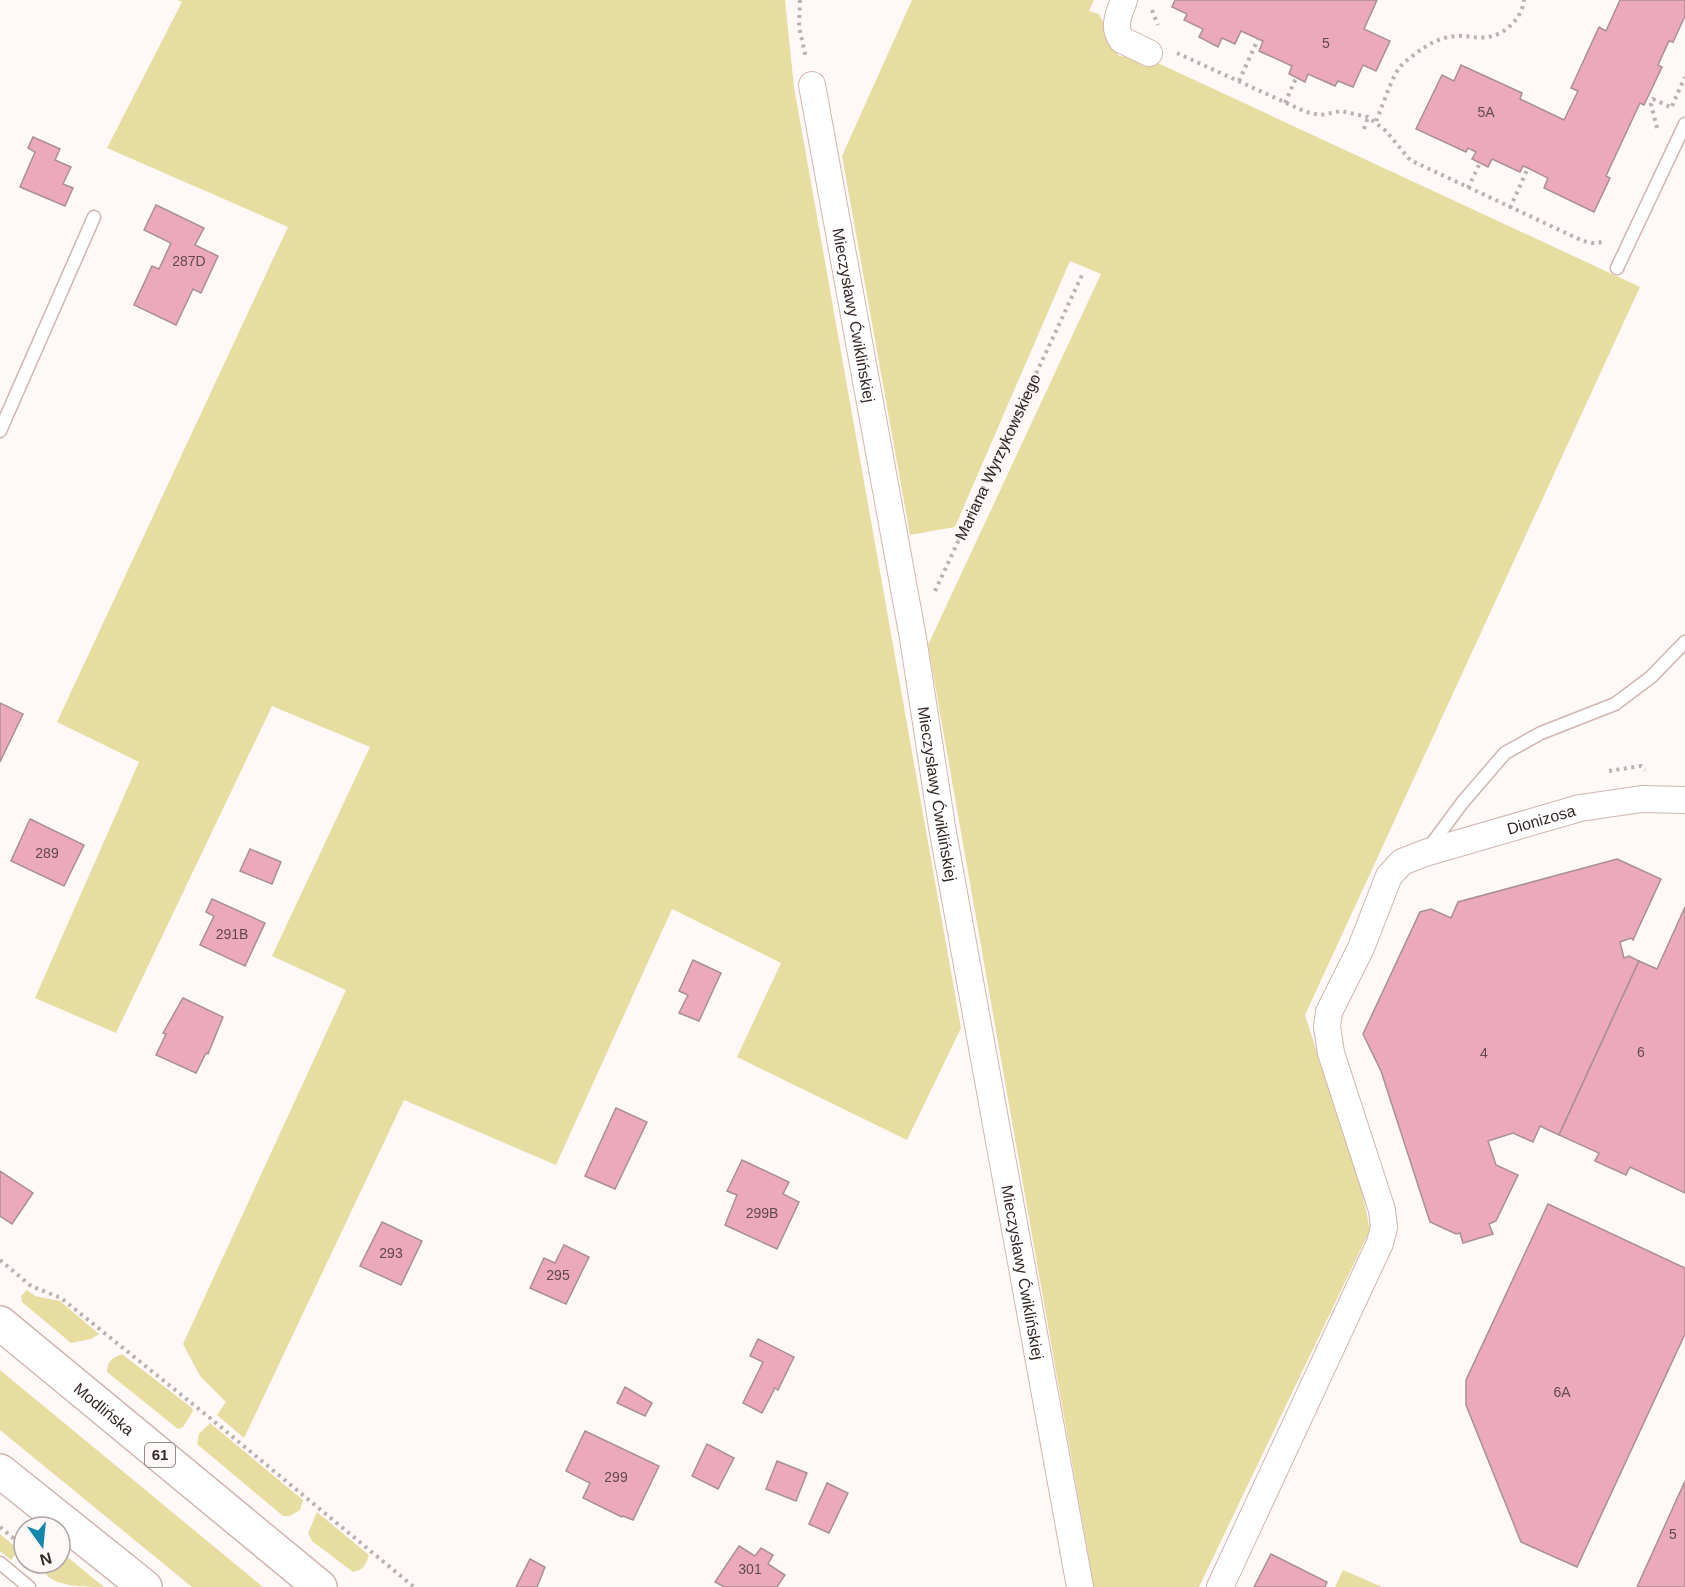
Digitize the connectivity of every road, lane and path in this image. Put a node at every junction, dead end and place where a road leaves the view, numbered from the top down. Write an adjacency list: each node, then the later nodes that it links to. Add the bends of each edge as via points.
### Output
1 (800, 0): 10 (path, via 799,27)
2 (1124, 0): 6 (street, via 1115,26 1122,40)
3 (1149, 0): 6 (path)
4 (1524, 0): 17 (path, via 1517,19 1496,35 1443,38 1420,50 1399,68)
5 (1258, 39): 9 (path)
6 (1159, 44): 9 (path)
7 (1685, 77): 14 (path)
8 (1296, 78): 13 (path)
9 (1239, 81): 13 (path)
10 (812, 85): 30 (street, Mieczysławy Ćwiklińskiej)
11 (1647, 99): 12 (path)
12 (1652, 101): 14 (path); 19 (path, via 1659,136)
13 (1285, 103): 15 (path, via 1314,114 1341,111)
14 (1671, 107): 16 (path)
15 (1368, 117): 17 (path); 20 (path)
16 (1667, 117)
17 (1376, 121): 23 (path, via 1410,160)
18 (1685, 124): 27 (lane)
19 (1663, 126)
20 (1364, 129)
21 (1480, 163): 23 (path)
22 (1528, 168): 24 (path)
23 (1468, 188): 24 (path)
24 (1510, 208): 26 (path, via 1583,241)
25 (94, 217): 29 (lane)
26 (1607, 241)
27 (1617, 268)
28 (1082, 275): 30 (path, Mariana Wyrzykowskiego)
29 (0, 431)
30 (913, 638): 44 (street, Mieczysławy Ćwiklińskiej, via 942,827)
31 (1685, 642): 33 (lane, via 1651,677 1615,704 1541,732 1505,753)
32 (1685, 800): 33 (street, Dionizosa, via 1642,799 1580,808)
33 (1413, 858): 45 (street, via 1389,876 1361,948 1329,1012 1327,1027 1331,1053 1382,1210 1384,1227 1380,1243)
34 (0, 1260): 43 (path, via 31,1286 61,1298)
35 (0, 1323): 42 (main road, Modlińska / 61)
36 (0, 1471): 41 (main road)
37 (0, 1527): 38 (path)
38 (12, 1537)
39 (0, 1563): 40 (lane)
40 (29, 1587)
41 (145, 1587)
42 (320, 1587)
43 (414, 1587)
44 (1080, 1587)
45 (1220, 1587)

